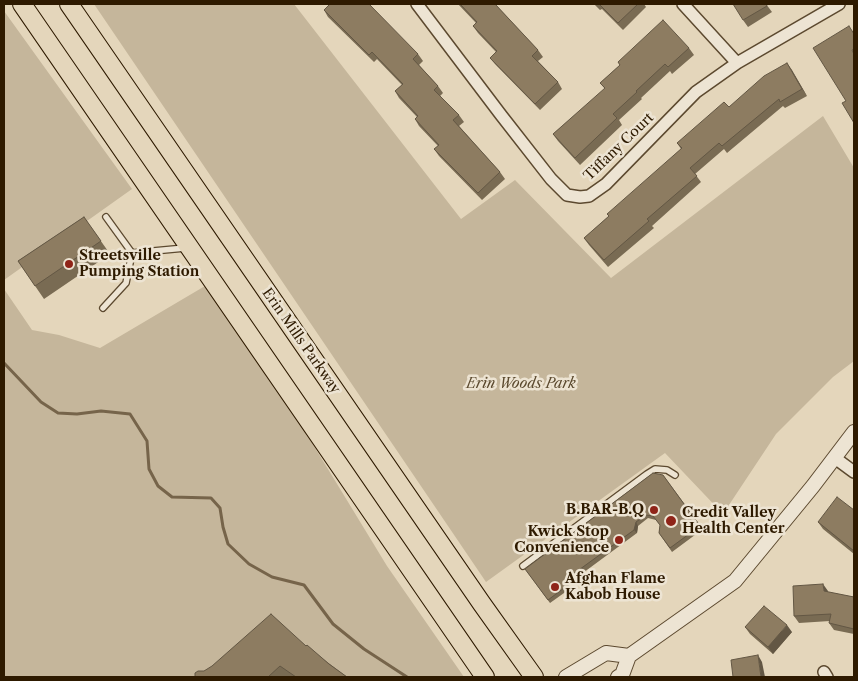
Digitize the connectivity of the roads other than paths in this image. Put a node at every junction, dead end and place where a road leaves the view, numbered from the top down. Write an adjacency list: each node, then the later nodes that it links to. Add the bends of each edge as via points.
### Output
1 (22, 4): 8 (main road)
2 (69, 4): 18 (main road, Erin Mills Parkway)
3 (417, 4): 6 (street, Tiffany Court, via 551,179 573,197 589,196 598,191 696,92)
4 (684, 4): 6 (street)
5 (839, 4): 6 (street, Tiffany Court)
6 (737, 62)
7 (106, 217): 9 (lane)
8 (190, 248): 9 (lane); 17 (main road)
9 (132, 253): 10 (lane, via 126,283)
10 (103, 308)
11 (854, 432): 12 (street)
12 (835, 458): 13 (street); 16 (street, via 735,581)
13 (854, 472)
14 (675, 474): 15 (lane, via 655,469)
15 (524, 566)
16 (629, 656): 19 (street, via 606,653); 20 (street, via 622,675)
17 (485, 677)
18 (534, 677)
19 (566, 677)
20 (618, 677)

